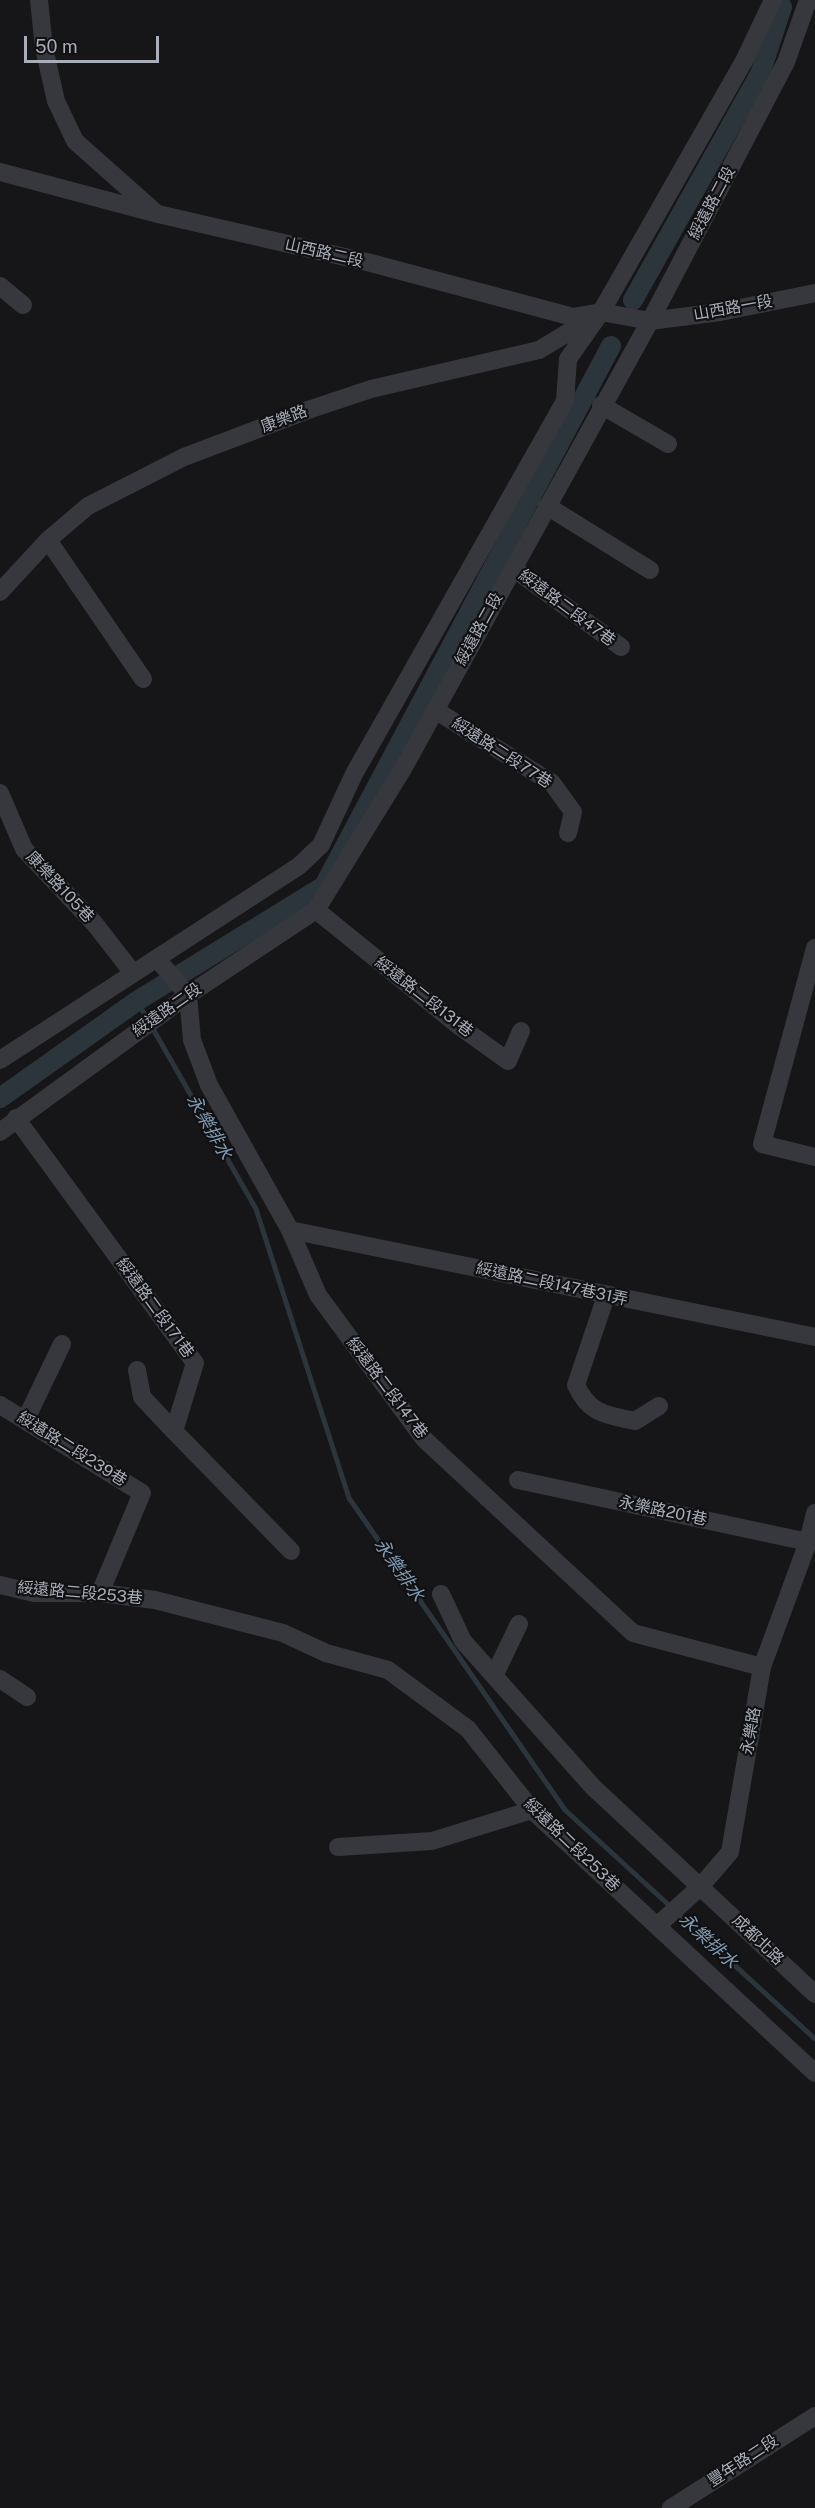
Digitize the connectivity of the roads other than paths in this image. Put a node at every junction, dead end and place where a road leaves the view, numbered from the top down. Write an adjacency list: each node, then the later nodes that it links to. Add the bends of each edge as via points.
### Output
1 (39, 0): 5 (street, via 44,48 56,101 75,141)
2 (773, 0): 9 (street, via 744,61)
3 (808, 0): 10 (street, 綏遠路二段, via 786,62)
4 (0, 172): 5 (street, 山西路二段)
5 (158, 214): 9 (street, 山西路二段, via 370,263 573,317)
6 (0, 286): 8 (street)
7 (815, 293): 10 (street, 山西路一段)
8 (22, 305)
9 (601, 312): 10 (street, 山西路二段); 14 (street, 康樂路, via 539,350 371,389 184,457 88,506); 25 (street, via 568,359 565,401 354,774 321,845 299,866)
10 (650, 321): 11 (street, 綏遠路二段)
11 (601, 405): 12 (street); 13 (street, 綏遠路二段)
12 (668, 444)
13 (547, 506): 15 (street, 綏遠路二段); 16 (street)
14 (48, 540): 17 (street, 康樂路); 19 (street)
15 (513, 568): 18 (street, 綏遠路二段47巷); 20 (street, 綏遠路二段)
16 (650, 570)
17 (0, 592)
18 (621, 647)
19 (143, 679)
20 (435, 710): 22 (street, 綏遠路二段77巷, via 552,783 573,812); 23 (street, 綏遠路二段)
21 (0, 793): 26 (street, 康樂路105巷, via 24,849 94,923)
22 (568, 833)
23 (315, 910): 27 (street, 綏遠路二段); 28 (street, 綏遠路二段131巷, via 508,1061)
24 (815, 948): 32 (street, via 762,1144)
25 (157, 959): 26 (street); 27 (street)
26 (133, 974): 29 (street)
27 (181, 1000): 30 (street, 綏遠路二段); 33 (street, 綏遠路二段147巷, via 209,1085)
28 (521, 1031)
29 (0, 1060)
30 (16, 1118): 31 (street, 綏遠路二段); 41 (street, 綏遠路二段171巷, via 195,1363)
31 (0, 1132)
32 (815, 1157)
33 (290, 1230): 34 (street, 綏遠路二段147巷31弄); 50 (street, 綏遠路二段147巷, via 318,1295 424,1439 633,1634)
34 (606, 1296): 35 (street, 綏遠路二段147巷31弄); 39 (street, via 576,1385 583,1401 603,1414 635,1421)
35 (815, 1337)
36 (62, 1344): 40 (street)
37 (137, 1370): 41 (street, via 142,1397)
38 (0, 1405): 40 (street, 綏遠路二段239巷)
39 (659, 1406)
40 (26, 1419): 47 (street, 綏遠路二段239巷, via 142,1492)
41 (174, 1431): 45 (street)
42 (518, 1480): 44 (street, 永樂路201巷)
43 (815, 1513): 44 (street, 永樂路)
44 (808, 1542): 50 (street, 永樂路)
45 (291, 1551)
46 (0, 1585): 47 (street, 綏遠路二段253巷, via 34,1593)
47 (100, 1593): 54 (street, 綏遠路二段253巷, via 155,1600 283,1633 326,1653 388,1670 468,1729)
48 (441, 1594): 51 (street, 成都北路, via 463,1641)
49 (519, 1624): 51 (street)
50 (762, 1667): 56 (street, 永樂路, via 730,1852)
51 (494, 1676): 56 (street, 成都北路, via 593,1787)
52 (0, 1679): 53 (street)
53 (27, 1697)
54 (532, 1810): 55 (street, via 432,1841); 57 (street, 綏遠路二段253巷)
55 (338, 1846)
56 (701, 1886): 57 (street, 永樂路); 58 (street, 成都北路)
57 (664, 1920): 59 (street, 綏遠路二段253巷)
58 (815, 1994)
59 (815, 2073)
60 (815, 2415): 61 (street, 豐年路二段)
61 (671, 2508)

